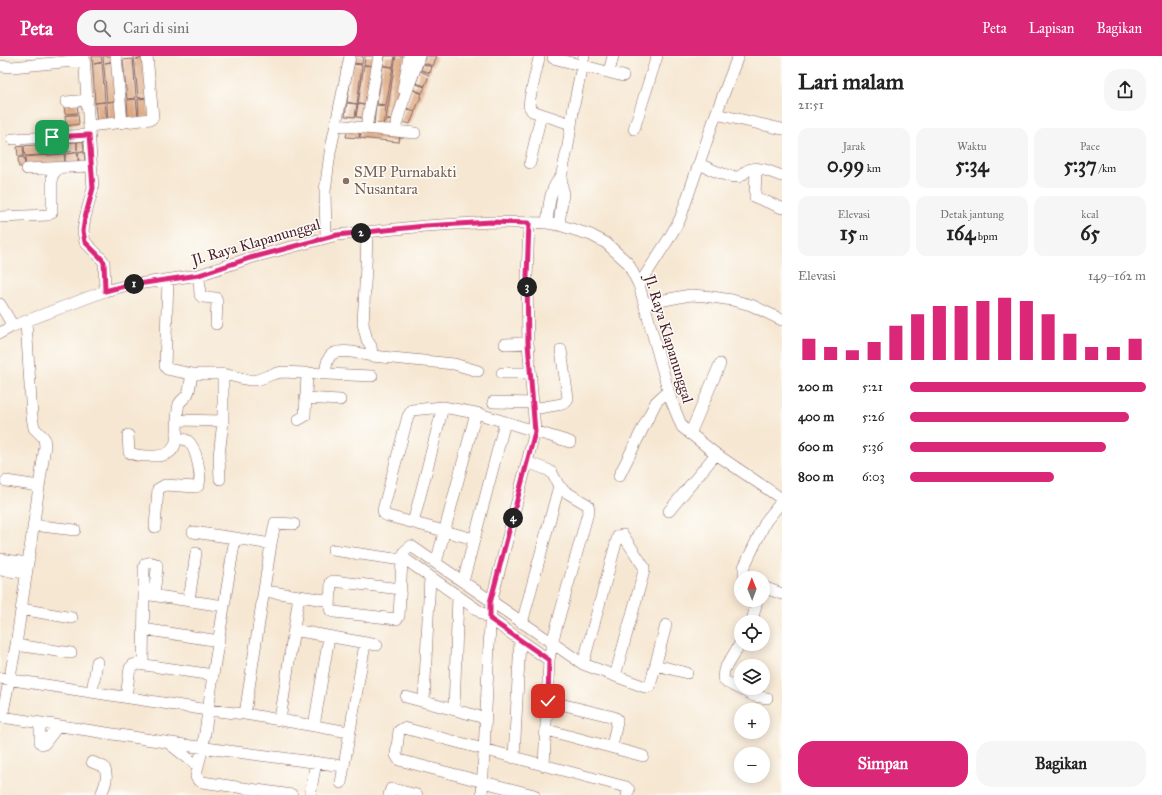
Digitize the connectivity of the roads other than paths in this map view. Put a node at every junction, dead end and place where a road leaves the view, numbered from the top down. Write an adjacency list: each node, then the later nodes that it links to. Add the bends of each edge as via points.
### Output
1 (116, 56): 22 (street)
2 (147, 56): 22 (street, via 153,117)
3 (350, 56): 24 (street)
4 (379, 56): 25 (street)
5 (409, 56): 19 (street)
6 (419, 56): 19 (street)
7 (613, 56): 15 (street)
8 (656, 56): 26 (street)
9 (738, 56): 20 (street)
10 (84, 58): 14 (street, via 12,67); 17 (street)
11 (540, 58): 21 (street, via 530,106 532,111)
12 (553, 58): 13 (street)
13 (583, 61): 15 (street); 23 (street)
14 (0, 66)
15 (609, 72): 16 (street)
16 (623, 76)
17 (88, 100): 18 (street); 28 (street)
18 (66, 102)
19 (400, 110): 29 (street)
20 (716, 114): 27 (street); 33 (street)
21 (541, 115): 23 (street); 32 (street)
22 (122, 123): 28 (street)
23 (571, 124): 39 (street)
24 (336, 125): 25 (street); 46 (street, via 325,191)
25 (366, 128): 29 (street)
26 (634, 129)
27 (782, 129)
28 (89, 130): 31 (street); 34 (street)
29 (395, 130): 30 (street)
30 (415, 133)
31 (14, 139)
32 (530, 163)
33 (699, 164): 36 (street, via 737,177); 49 (street, via 680,219)
34 (91, 166): 35 (street); 50 (street, via 93,188 83,231 85,242 104,262)
35 (59, 168): 37 (street); 41 (street, via 52,177 50,214)
36 (756, 168): 38 (street); 40 (street, via 756,197)
37 (27, 169)
38 (782, 176)
39 (561, 177): 43 (street, via 552,192); 44 (street, via 563,193)
40 (782, 208)
41 (0, 217)
42 (529, 223): 43 (street, Jl. Raya Klapanunggal); 45 (street, Jl. Raya Klapanunggal, via 491,222); 58 (street)
43 (547, 223): 44 (street, Jl. Raya Klapanunggal)
44 (559, 225): 49 (street, Jl. Raya Klapanunggal, via 591,235 606,243 628,263)
45 (367, 232): 46 (street, Jl. Raya Klapanunggal); 61 (street, via 363,324)
46 (326, 238): 47 (street, Jl. Raya Klapanunggal, via 250,258)
47 (199, 275): 48 (street, Jl. Raya Klapanunggal); 55 (street, via 200,295 216,298)
48 (168, 280): 50 (street, Jl. Raya Klapanunggal); 65 (street, via 165,366 167,369)
49 (639, 285): 52 (street, Jl. Raya Klapanunggal)
50 (105, 291): 54 (street, Jl. Raya Klapanunggal)
51 (0, 304): 56 (street)
52 (644, 304): 53 (street, via 690,295 705,296 751,305); 71 (street, Jl. Raya Klapanunggal)
53 (782, 320)
54 (26, 322): 56 (street, Jl. Raya Klapanunggal); 92 (street, via 32,417 34,428 44,438 45,446)
55 (216, 324)
56 (13, 326): 57 (street, Jl. Raya Klapanunggal)
57 (0, 333)
58 (528, 343): 59 (street); 64 (street)
59 (505, 344)
60 (561, 350): 75 (street, via 568,398 566,402)
61 (372, 356): 63 (street, via 454,364); 68 (street, via 339,351 332,353)
62 (720, 364): 83 (street)
63 (478, 371)
64 (530, 373): 69 (street); 75 (street)
65 (192, 374): 66 (street); 78 (street, via 188,393 179,404)
66 (223, 374): 67 (street, via 257,380 282,372); 79 (street)
67 (307, 374): 68 (street); 72 (street)
68 (325, 374): 70 (street)
69 (502, 374)
70 (372, 376)
71 (668, 391): 83 (street, Jl. Raya Klapanunggal, via 682,428); 89 (street, via 656,402)
72 (305, 398): 73 (street); 80 (street, via 305,416)
73 (340, 400)
74 (493, 402): 75 (street)
75 (533, 406): 82 (street)
76 (444, 407): 77 (street); 96 (street); 96 (street, via 412,410 408,416 383,510 388,516)
77 (476, 413): 81 (street); 101 (street)
78 (178, 420): 79 (street); 85 (street)
79 (223, 420): 90 (street, via 218,456)
80 (298, 420)
81 (505, 422): 82 (street); 104 (street)
82 (535, 432): 86 (street); 88 (street)
83 (690, 434): 87 (street, Jl. Raya Klapanunggal)
84 (128, 435): 85 (street, via 129,452 134,455 162,457 170,454)
85 (176, 438): 99 (street, via 188,441 193,446 200,482 196,487 165,485 158,489)
86 (570, 442)
87 (716, 454): 94 (street, Jl. Raya Klapanunggal); 95 (street)
88 (527, 462): 93 (street, via 552,473); 126 (street)
89 (619, 476)
90 (220, 479)
91 (6, 481): 92 (street)
92 (39, 486): 98 (street)
93 (559, 486): 128 (street); 135 (street, via 588,505 589,509)
94 (782, 500): 113 (street, via 766,521)
95 (669, 511)
96 (413, 523): 101 (street)
97 (294, 524): 105 (street, via 275,523)
98 (33, 525): 100 (street); 111 (street)
99 (155, 527)
100 (75, 530)
101 (444, 531): 104 (street); 110 (street)
102 (193, 532): 103 (street)
103 (235, 538): 105 (street); 124 (street)
104 (474, 540): 115 (street)
105 (271, 544): 118 (street)
106 (333, 550): 108 (street)
107 (196, 554): 122 (street)
108 (402, 558): 110 (street, via 405,551 412,546); 114 (street); 116 (street)
109 (0, 559): 111 (street)
110 (436, 563): 115 (street)
111 (26, 568): 112 (street); 125 (street)
112 (0, 570)
113 (744, 571)
114 (430, 577): 121 (street); 155 (street)
115 (463, 582): 126 (street)
116 (401, 589): 116 (street, via 399,616 396,619 334,612 330,609 333,581)
117 (770, 590): 119 (street)
118 (264, 591): 120 (street); 158 (street)
119 (782, 594)
120 (299, 596): 123 (street); 131 (street)
121 (458, 596): 126 (street); 157 (street)
122 (189, 600): 124 (street); 130 (street, via 149,594)
123 (325, 600)
124 (224, 606): 134 (street)
125 (21, 609): 127 (street); 137 (street)
126 (490, 609): 128 (street); 133 (street); 160 (street)
127 (72, 618)
128 (522, 623): 135 (street)
129 (666, 625): 145 (street)
130 (143, 629): 134 (street); 143 (street)
131 (294, 630): 132 (street); 161 (street)
132 (329, 638): 136 (street); 164 (street)
133 (520, 640): 141 (street); 172 (street)
134 (219, 641): 147 (street)
135 (552, 643): 141 (street); 144 (street)
136 (364, 644): 138 (street); 166 (street)
137 (16, 645): 140 (street); 149 (street)
138 (377, 645)
139 (736, 651): 153 (street, via 724,670 723,678 754,696)
140 (71, 653)
141 (549, 660): 154 (street)
142 (97, 662): 150 (street)
143 (143, 664): 147 (street); 151 (street, via 130,668)
144 (583, 664): 148 (street); 148 (street, via 618,536 621,535 644,567 644,571)
145 (656, 665): 146 (street); 148 (street, via 648,688)
146 (687, 673)
147 (213, 675): 156 (street)
148 (615, 676)
149 (5, 679): 150 (street); 159 (street)
150 (92, 692): 151 (street)
151 (126, 697): 156 (street)
152 (406, 697): 155 (street)
153 (767, 698)
154 (548, 701): 165 (street); 169 (street, via 617,719)
155 (424, 702): 157 (street)
156 (208, 710): 158 (street); 168 (street)
157 (454, 710): 160 (street)
158 (245, 714): 161 (street)
159 (1, 717): 162 (street)
160 (485, 718): 170 (street)
161 (280, 720): 164 (street)
162 (40, 723): 163 (street); 163 (street, via 42,744)
163 (58, 726): 167 (street)
164 (314, 726): 166 (street)
165 (547, 730): 169 (street); 177 (street)
166 (349, 732): 176 (street)
167 (166, 742): 168 (street); 175 (street)
168 (203, 747): 174 (street); 175 (street)
169 (612, 747): 171 (street)
170 (485, 750): 172 (street); 178 (street); 178 (street, via 404,728 399,731 396,755 400,760)
171 (643, 756)
172 (514, 758): 177 (street)
173 (92, 762): 180 (street, via 104,767 107,772)
174 (316, 762): 176 (street); 182 (street)
175 (198, 766): 181 (street, via 196,777 202,782)
176 (343, 766): 179 (street)
177 (544, 766): 187 (street, via 626,787)
178 (483, 782): 185 (street); 186 (street)
179 (341, 783)
180 (101, 795)
181 (292, 795)
182 (310, 795)
183 (389, 795): 184 (street, via 393,789)
184 (417, 795)
185 (482, 795)
186 (534, 795)
187 (627, 795)

